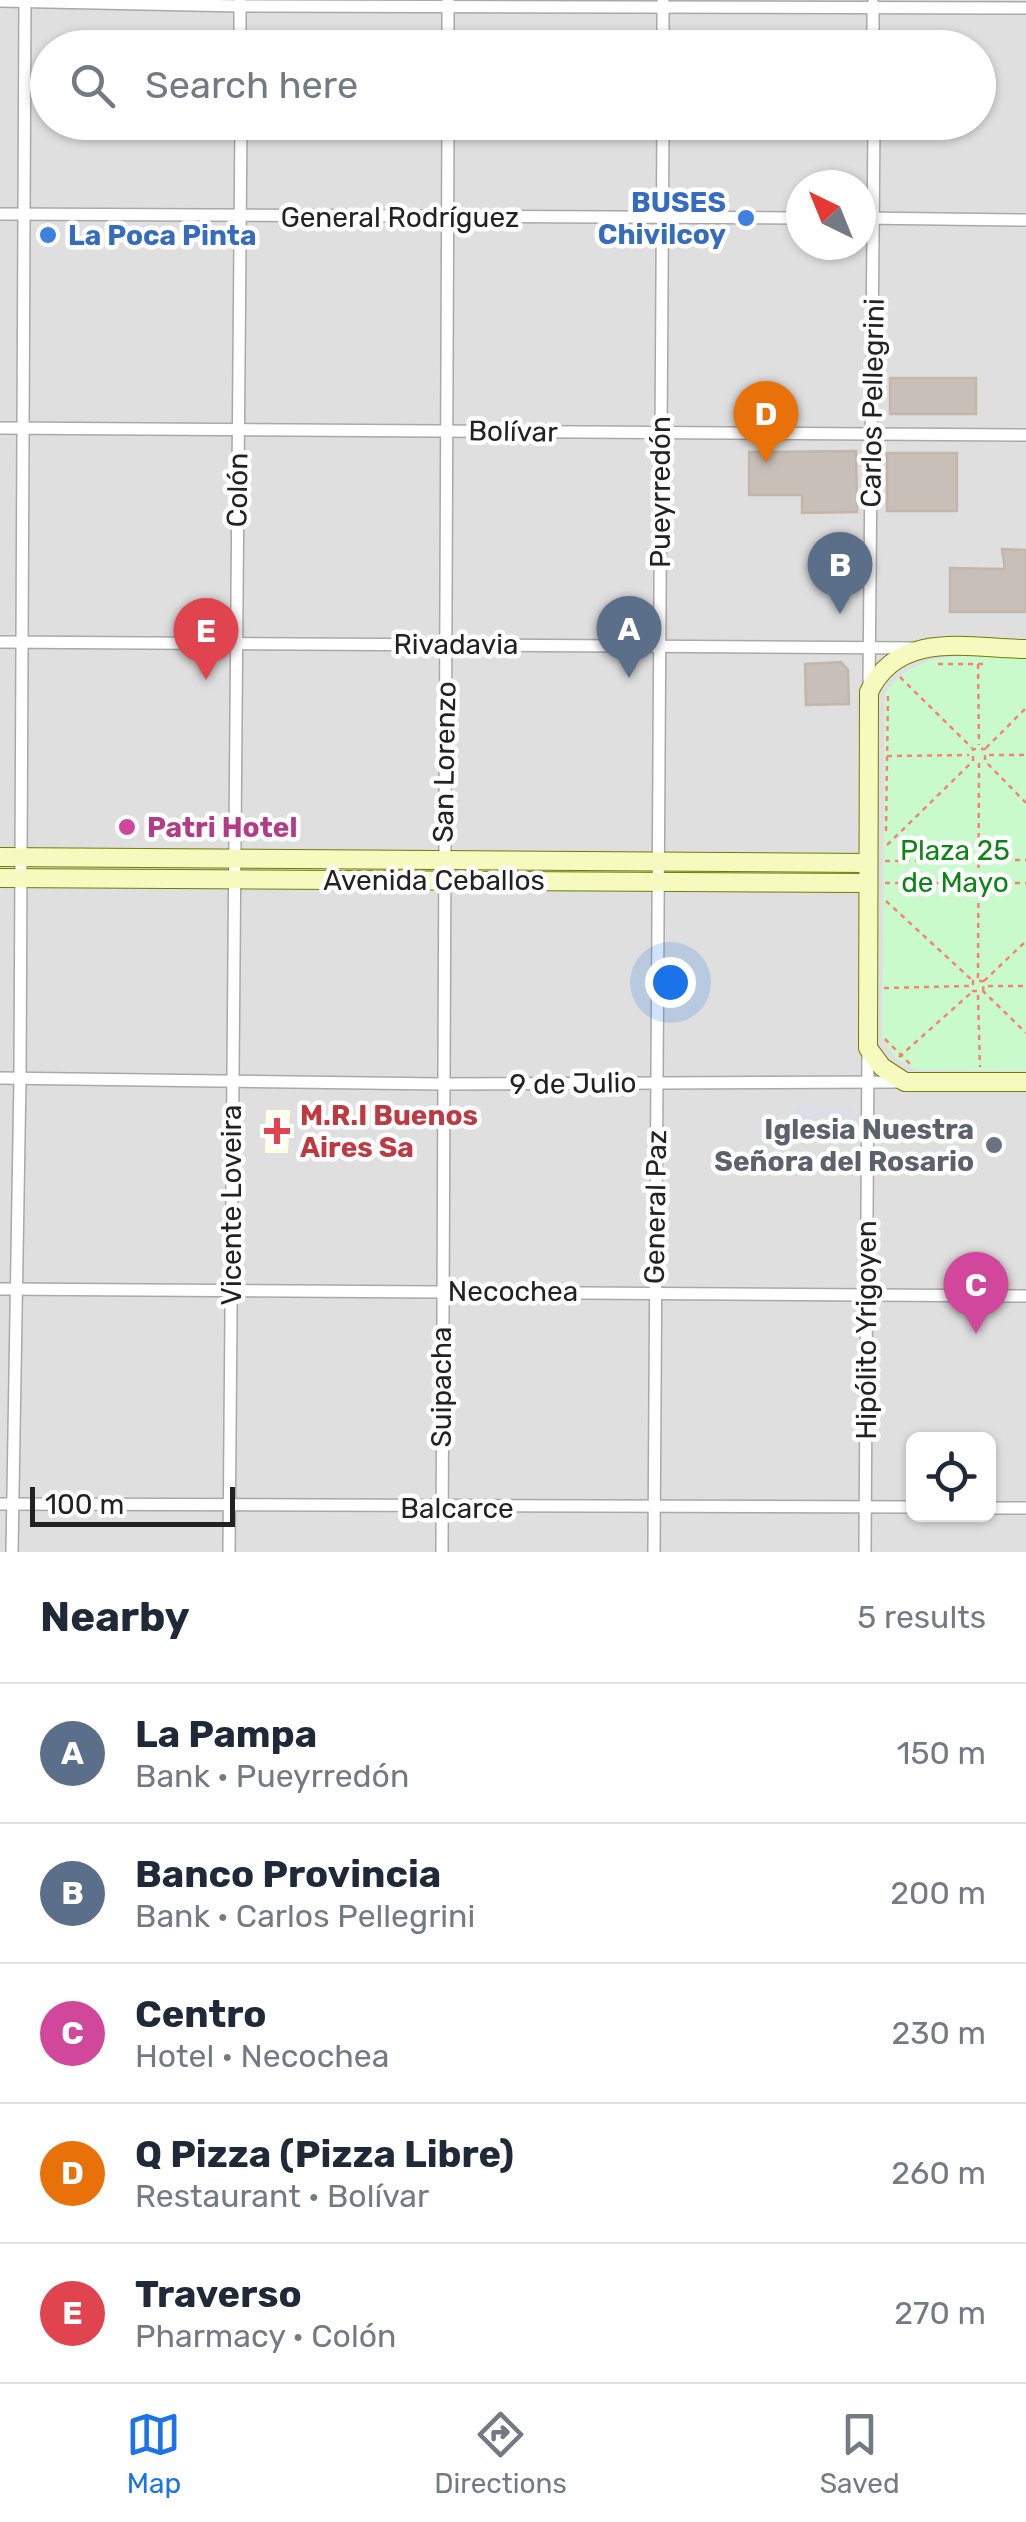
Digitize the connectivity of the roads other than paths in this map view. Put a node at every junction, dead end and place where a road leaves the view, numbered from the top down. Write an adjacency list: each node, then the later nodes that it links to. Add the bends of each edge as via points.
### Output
1 (25, 0): 2 (street); 4 (street); 18 (street)
2 (0, 1)
3 (448, 2): 4 (street); 5 (street); 9 (street)
4 (240, 3): 8 (street)
5 (663, 3): 6 (street); 10 (street)
6 (873, 4): 7 (street); 11 (street)
7 (1026, 8)
8 (240, 30)
9 (448, 30)
10 (663, 30)
11 (873, 30)
12 (240, 140): 19 (street, Colón)
13 (448, 140): 20 (street, San Lorenzo)
14 (663, 140): 23 (street, Pueyrredón)
15 (873, 140): 16 (street, Carlos Pellegrini)
16 (871, 170)
17 (0, 214): 18 (street, General Rodríguez)
18 (23, 214): 19 (street, General Rodríguez); 27 (street)
19 (241, 217): 20 (street, General Rodríguez); 28 (street, Colón)
20 (448, 217): 23 (street, General Rodríguez); 29 (street, San Lorenzo)
21 (786, 218): 23 (street, General Rodríguez)
22 (876, 218): 24 (street)
23 (663, 219): 30 (street, Pueyrredón)
24 (1026, 220)
25 (869, 260): 31 (street, Carlos Pellegrini)
26 (0, 428): 27 (street, Bolívar)
27 (22, 428): 28 (street, Bolívar); 34 (street)
28 (238, 430): 29 (street, Bolívar); 35 (street, Colón)
29 (446, 430): 30 (street, Bolívar); 36 (street, San Lorenzo)
30 (660, 432): 31 (street, Bolívar); 37 (street, Pueyrredón)
31 (871, 434): 32 (street, Bolívar); 40 (street, Carlos Pellegrini)
32 (1026, 434)
33 (0, 642): 34 (street, Rivadavia)
34 (22, 642): 35 (street, Rivadavia); 43 (street)
35 (235, 643): 36 (street, Rivadavia); 44 (street, Colón)
36 (446, 644): 37 (street, Rivadavia); 47 (street, San Lorenzo)
37 (659, 646): 40 (street, Rivadavia); 45 (street, Pueyrredón)
38 (912, 648): 39 (main road, Rivadavia); 40 (street, Rivadavia); 41 (main road, via 886,666)
39 (1026, 648)
40 (868, 649): 41 (street, Carlos Pellegrini)
41 (869, 692): 46 (main road, Carlos Pellegrini)
42 (0, 857): 43 (main road, Avenida Ceballos)
43 (20, 858): 44 (main road, Avenida Ceballos); 49 (street)
44 (234, 858): 47 (main road, Avenida Ceballos); 50 (street, Vicente Loveira)
45 (656, 862): 46 (main road, Avenida Ceballos); 47 (main road, Avenida Ceballos); 51 (street, General Paz)
46 (876, 862): 52 (main road, Hipólito Yrigoyen)
47 (442, 871): 50 (main road, Avenida Ceballos); 51 (main road, Avenida Ceballos); 61 (street, Suipacha)
48 (0, 878): 49 (main road, Avenida Ceballos)
49 (20, 878): 50 (main road, Avenida Ceballos); 56 (street)
50 (234, 879): 57 (street, Vicente Loveira)
51 (656, 882): 52 (main road, Avenida Ceballos); 58 (street, General Paz)
52 (868, 883): 53 (main road, Hipólito Yrigoyen)
53 (876, 1043): 54 (main road, via 882,1067); 60 (street, Hipólito Yrigoyen)
54 (910, 1074): 59 (main road, 9 de Julio); 60 (street, 9 de Julio)
55 (0, 1078): 56 (street, 9 de Julio)
56 (20, 1078): 57 (street, 9 de Julio); 63 (street)
57 (232, 1079): 61 (street, 9 de Julio); 64 (street, Vicente Loveira)
58 (657, 1082): 60 (street, 9 de Julio); 61 (street, 9 de Julio); 66 (street, General Paz)
59 (1026, 1082)
60 (867, 1083): 67 (street, Hipólito Yrigoyen)
61 (440, 1084): 65 (street, Suipacha)
62 (0, 1288): 63 (street, Necochea)
63 (17, 1288): 64 (street, Necochea); 69 (street)
64 (230, 1291): 65 (street, Necochea); 70 (street, Vicente Loveira)
65 (441, 1291): 66 (street, Necochea); 73 (street, Suipacha)
66 (654, 1292): 67 (street, Necochea); 74 (street, General Paz)
67 (866, 1294): 68 (street, Necochea); 71 (street, Hipólito Yrigoyen)
68 (1026, 1296)
69 (6, 1504): 70 (street, Balcarce); 77 (street)
70 (230, 1507): 73 (street, Balcarce); 78 (street, Vicente Loveira)
71 (866, 1507): 72 (street, Balcarce); 74 (street, Balcarce); 81 (street, Hipólito Yrigoyen)
72 (906, 1507)
73 (442, 1508): 74 (street, Balcarce); 79 (street, Suipacha)
74 (654, 1508): 80 (street, General Paz)
75 (996, 1508): 76 (street)
76 (1026, 1508)
77 (12, 1552)
78 (230, 1552)
79 (442, 1552)
80 (654, 1552)
81 (865, 1552)

